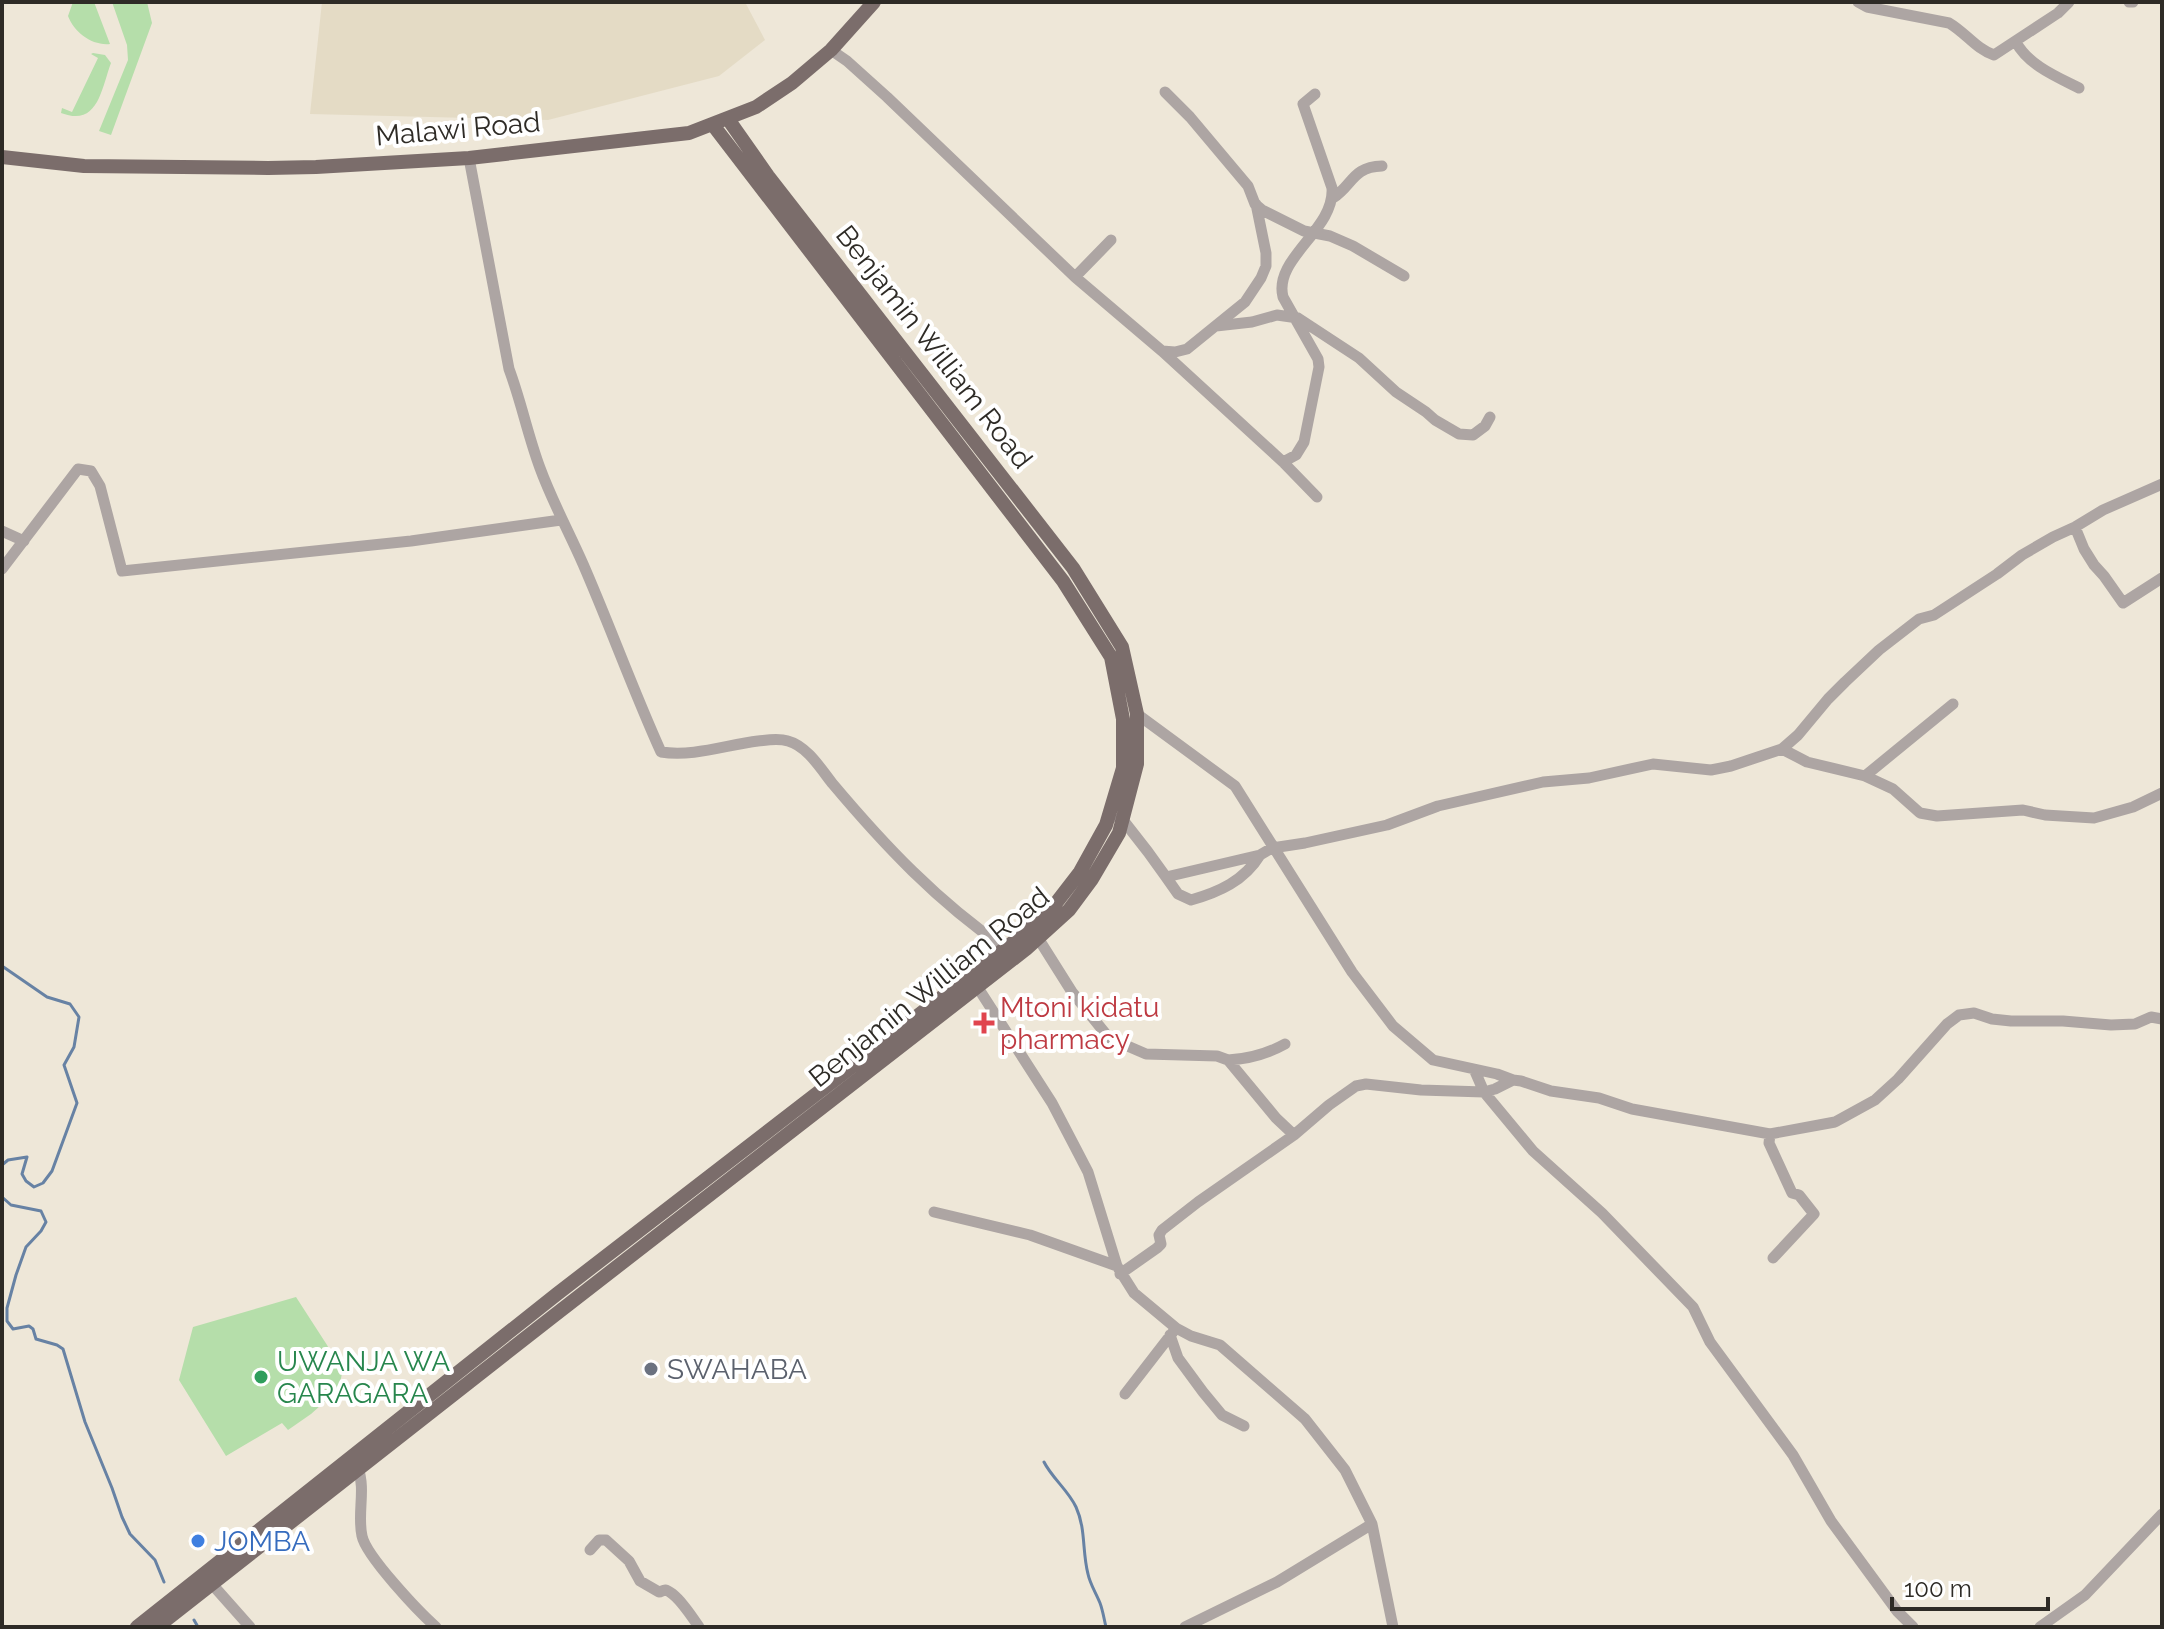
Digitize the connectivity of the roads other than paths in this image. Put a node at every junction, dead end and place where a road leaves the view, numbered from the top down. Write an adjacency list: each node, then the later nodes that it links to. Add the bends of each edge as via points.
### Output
1 (874, 2): 5 (main road, Malawi Road)
2 (1858, 2): 4 (street, via 1949,23 1994,55)
3 (2069, 2): 4 (street)
4 (2016, 42): 6 (street, via 2040,67)
5 (831, 50): 9 (main road, Malawi Road); 22 (street)
6 (2079, 88)
7 (1165, 92): 18 (street, via 1248,186)
8 (1315, 94): 17 (street, via 1303,104)
9 (756, 107): 10 (main road, Malawi Road); 13 (main road, via 745,130)
10 (728, 119): 11 (main road, Malawi Road); 13 (main road, Benjamin William Road)
11 (713, 125): 12 (main road, Malawi Road); 13 (main road, Benjamin William Road)
12 (689, 133): 13 (main road); 15 (main road, Malawi Road)
13 (744, 156): 37 (main road, Benjamin William Road, via 1073,568 1122,647); 41 (main road, Benjamin William Road, via 1063,581 1111,657 1123,719)
14 (2, 157): 15 (main road, Malawi Road, via 84,166 268,168)
15 (469, 158): 30 (street, via 509,369)
16 (1382, 166): 17 (street, via 1365,168)
17 (1333, 198): 19 (street)
18 (1255, 204): 19 (street); 24 (street, via 1266,266 1245,302)
19 (1314, 233): 21 (street, via 1353,246); 23 (street, via 1281,281)
20 (1111, 240): 22 (street)
21 (1404, 276)
22 (1075, 277): 25 (street)
23 (1293, 316): 24 (street); 26 (street, via 1359,358 1445,427 1473,435); 27 (street, via 1319,367 1304,442)
24 (1216, 326): 25 (street, via 1187,349)
25 (1162, 351): 27 (street)
26 (1490, 417)
27 (1283, 462): 29 (street)
28 (2162, 484): 31 (street)
29 (1317, 497)
30 (561, 520): 33 (street, via 122,571 100,486 91,471 78,469); 46 (street, via 661,752 788,740 802,748 923,884)
31 (2075, 527): 35 (street, via 2094,565 2123,603); 38 (street, via 1903,631)
32 (2, 531): 33 (street)
33 (24, 541): 34 (street)
34 (2, 569)
35 (2162, 578)
36 (1953, 704): 39 (street)
37 (1137, 714): 41 (main road, Benjamin William Road, via 1137,764); 42 (street, via 1229,780)
38 (1782, 749): 39 (street, via 1807,762); 42 (street, via 1711,770 1653,764 1543,782 1438,806 1387,825)
39 (1865, 776): 40 (street, via 1893,789 1920,813 1937,816 2023,810 2094,818)
40 (2162, 793)
41 (1116, 818): 44 (street); 45 (main road, Benjamin William Road, via 1119,833 1092,879); 46 (main road, Benjamin William Road, via 1106,825 1060,899)
42 (1272, 848): 43 (street); 51 (street, via 1393,1026 1433,1060)
43 (1260, 855): 44 (street); 44 (street, via 1228,887 1191,900 1178,894)
44 (1166, 877)
45 (1038, 938): 47 (main road, Benjamin William Road); 50 (street, via 1109,1038 1146,1054)
46 (1005, 948): 47 (main road, Benjamin William Road)
47 (973, 981): 59 (street, via 1052,1103 1088,1172); 63 (main road, Benjamin William Road); 68 (main road, Benjamin William Road, via 557,1294)
48 (2162, 1019): 55 (street, via 2111,1025 1959,1015 1875,1100 1835,1122)
49 (1285, 1044): 50 (street, via 1254,1057)
50 (1228, 1060): 56 (street)
51 (1474, 1069): 52 (street); 54 (street)
52 (1490, 1073): 53 (street); 54 (street)
53 (1513, 1080): 54 (street); 55 (street)
54 (1489, 1091): 56 (street, via 1356,1086); 75 (street, via 1533,1151 1693,1307 1710,1342 1793,1455 1831,1521)
55 (1770, 1134): 58 (street, via 1769,1143 1792,1193 1814,1214)
56 (1294, 1135): 59 (street, via 1162,1230 1157,1248)
57 (934, 1212): 59 (street, via 1030,1235)
58 (1773, 1258)
59 (1119, 1270): 60 (street)
60 (1173, 1332): 61 (street); 62 (street, via 1178,1358 1203,1392 1222,1415); 65 (street, via 1220,1345 1305,1419 1345,1470)
61 (1125, 1394)
62 (1244, 1426)
63 (358, 1468): 67 (main road, Benjamin William Road); 71 (street, via 362,1538 390,1579)
64 (2162, 1514): 76 (street, via 2085,1595)
65 (1372, 1524): 73 (street, via 1277,1582); 74 (street)
66 (590, 1550): 72 (street, via 606,1540 629,1561 640,1581 668,1591)
67 (211, 1583): 69 (main road, Benjamin William Road); 70 (street)
68 (137, 1627)
69 (157, 1627)
70 (250, 1627)
71 (436, 1627)
72 (699, 1627)
73 (1185, 1627)
74 (1393, 1627)
75 (1913, 1627)
76 (2040, 1627)

